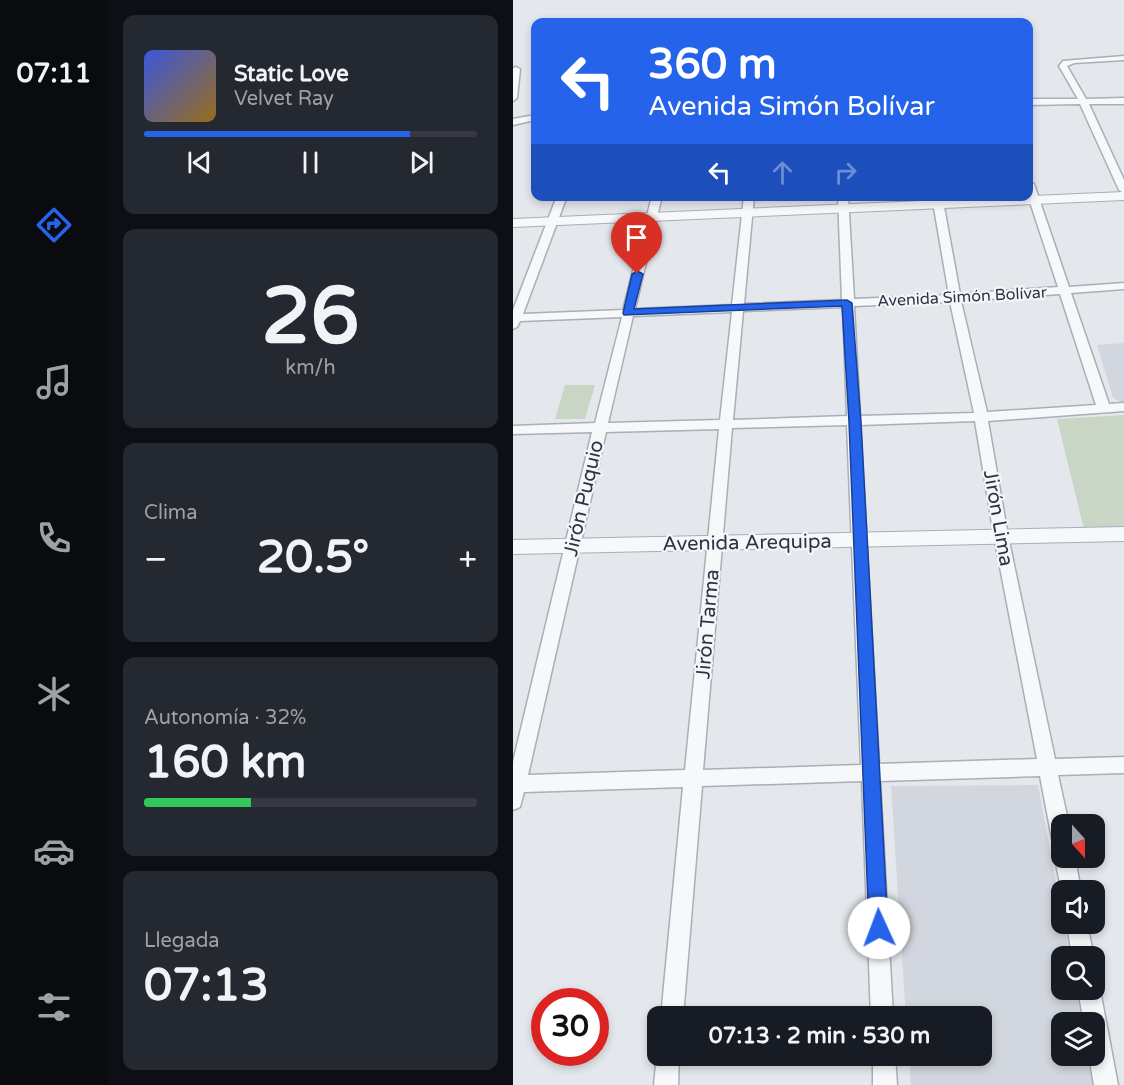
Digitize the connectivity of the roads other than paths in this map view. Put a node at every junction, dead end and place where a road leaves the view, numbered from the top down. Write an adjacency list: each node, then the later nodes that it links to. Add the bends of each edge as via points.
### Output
1 (1124, 58): 4 (street, via 1063,66)
2 (516, 69): 3 (street)
3 (513, 98)
4 (1083, 101): 5 (street); 6 (street); 9 (street)
5 (1124, 101)
6 (1033, 102)
7 (531, 119): 8 (street)
8 (513, 122)
9 (1124, 190)
10 (1124, 196): 12 (street)
11 (1033, 197): 12 (street)
12 (1034, 200): 23 (street)
13 (560, 201): 20 (street)
14 (656, 201): 19 (street, Jirón Puquio)
15 (906, 201): 17 (street)
16 (938, 201): 24 (street, Jirón Lima)
17 (843, 203): 18 (street); 25 (street)
18 (749, 205): 19 (street); 26 (street, Jirón Tarma)
19 (652, 216): 20 (street); 27 (street, Jirón Puquio)
20 (553, 221): 21 (street); 28 (street)
21 (513, 223)
22 (1124, 286): 23 (street, Avenida Simón Bolívar)
23 (1063, 291): 24 (street, Avenida Simón Bolívar); 30 (street)
24 (955, 298): 25 (street, Avenida Simón Bolívar); 31 (street, Jirón Lima)
25 (847, 303): 26 (street, Avenida Simón Bolívar); 32 (street)
26 (738, 307): 27 (street, Avenida Simón Bolívar); 33 (street, Jirón Tarma)
27 (628, 313): 28 (street, Avenida Simón Bolívar); 34 (street, Jirón Puquio)
28 (514, 321)
29 (1124, 407): 30 (street)
30 (1104, 409): 31 (street)
31 (981, 417): 32 (street); 37 (street, Jirón Lima)
32 (855, 422): 33 (street); 38 (street)
33 (727, 425): 34 (street); 39 (street, Jirón Tarma)
34 (600, 428): 35 (street); 40 (street, Jirón Puquio)
35 (513, 430)
36 (1124, 534): 37 (street, Avenida Arequipa)
37 (1001, 536): 38 (street, Avenida Arequipa); 43 (street, Jirón Lima)
38 (861, 539): 39 (street, Avenida Arequipa); 44 (street)
39 (714, 543): 40 (street, Avenida Arequipa); 45 (street, Jirón Tarma)
40 (573, 546): 41 (street, Avenida Arequipa); 46 (street, Jirón Puquio)
41 (513, 547)
42 (1124, 765): 43 (street)
43 (1049, 767): 44 (street); 47 (street, Jirón Lima)
44 (872, 772): 45 (street); 49 (street)
45 (693, 778): 46 (street); 48 (street, Jirón Tarma)
46 (514, 790)
47 (1057, 814)
48 (673, 1006)
49 (882, 1006)
50 (668, 1066): 53 (street)
51 (884, 1066): 54 (street)
52 (1103, 1066): 55 (street)
53 (666, 1085)
54 (885, 1085)
55 (1106, 1085)

